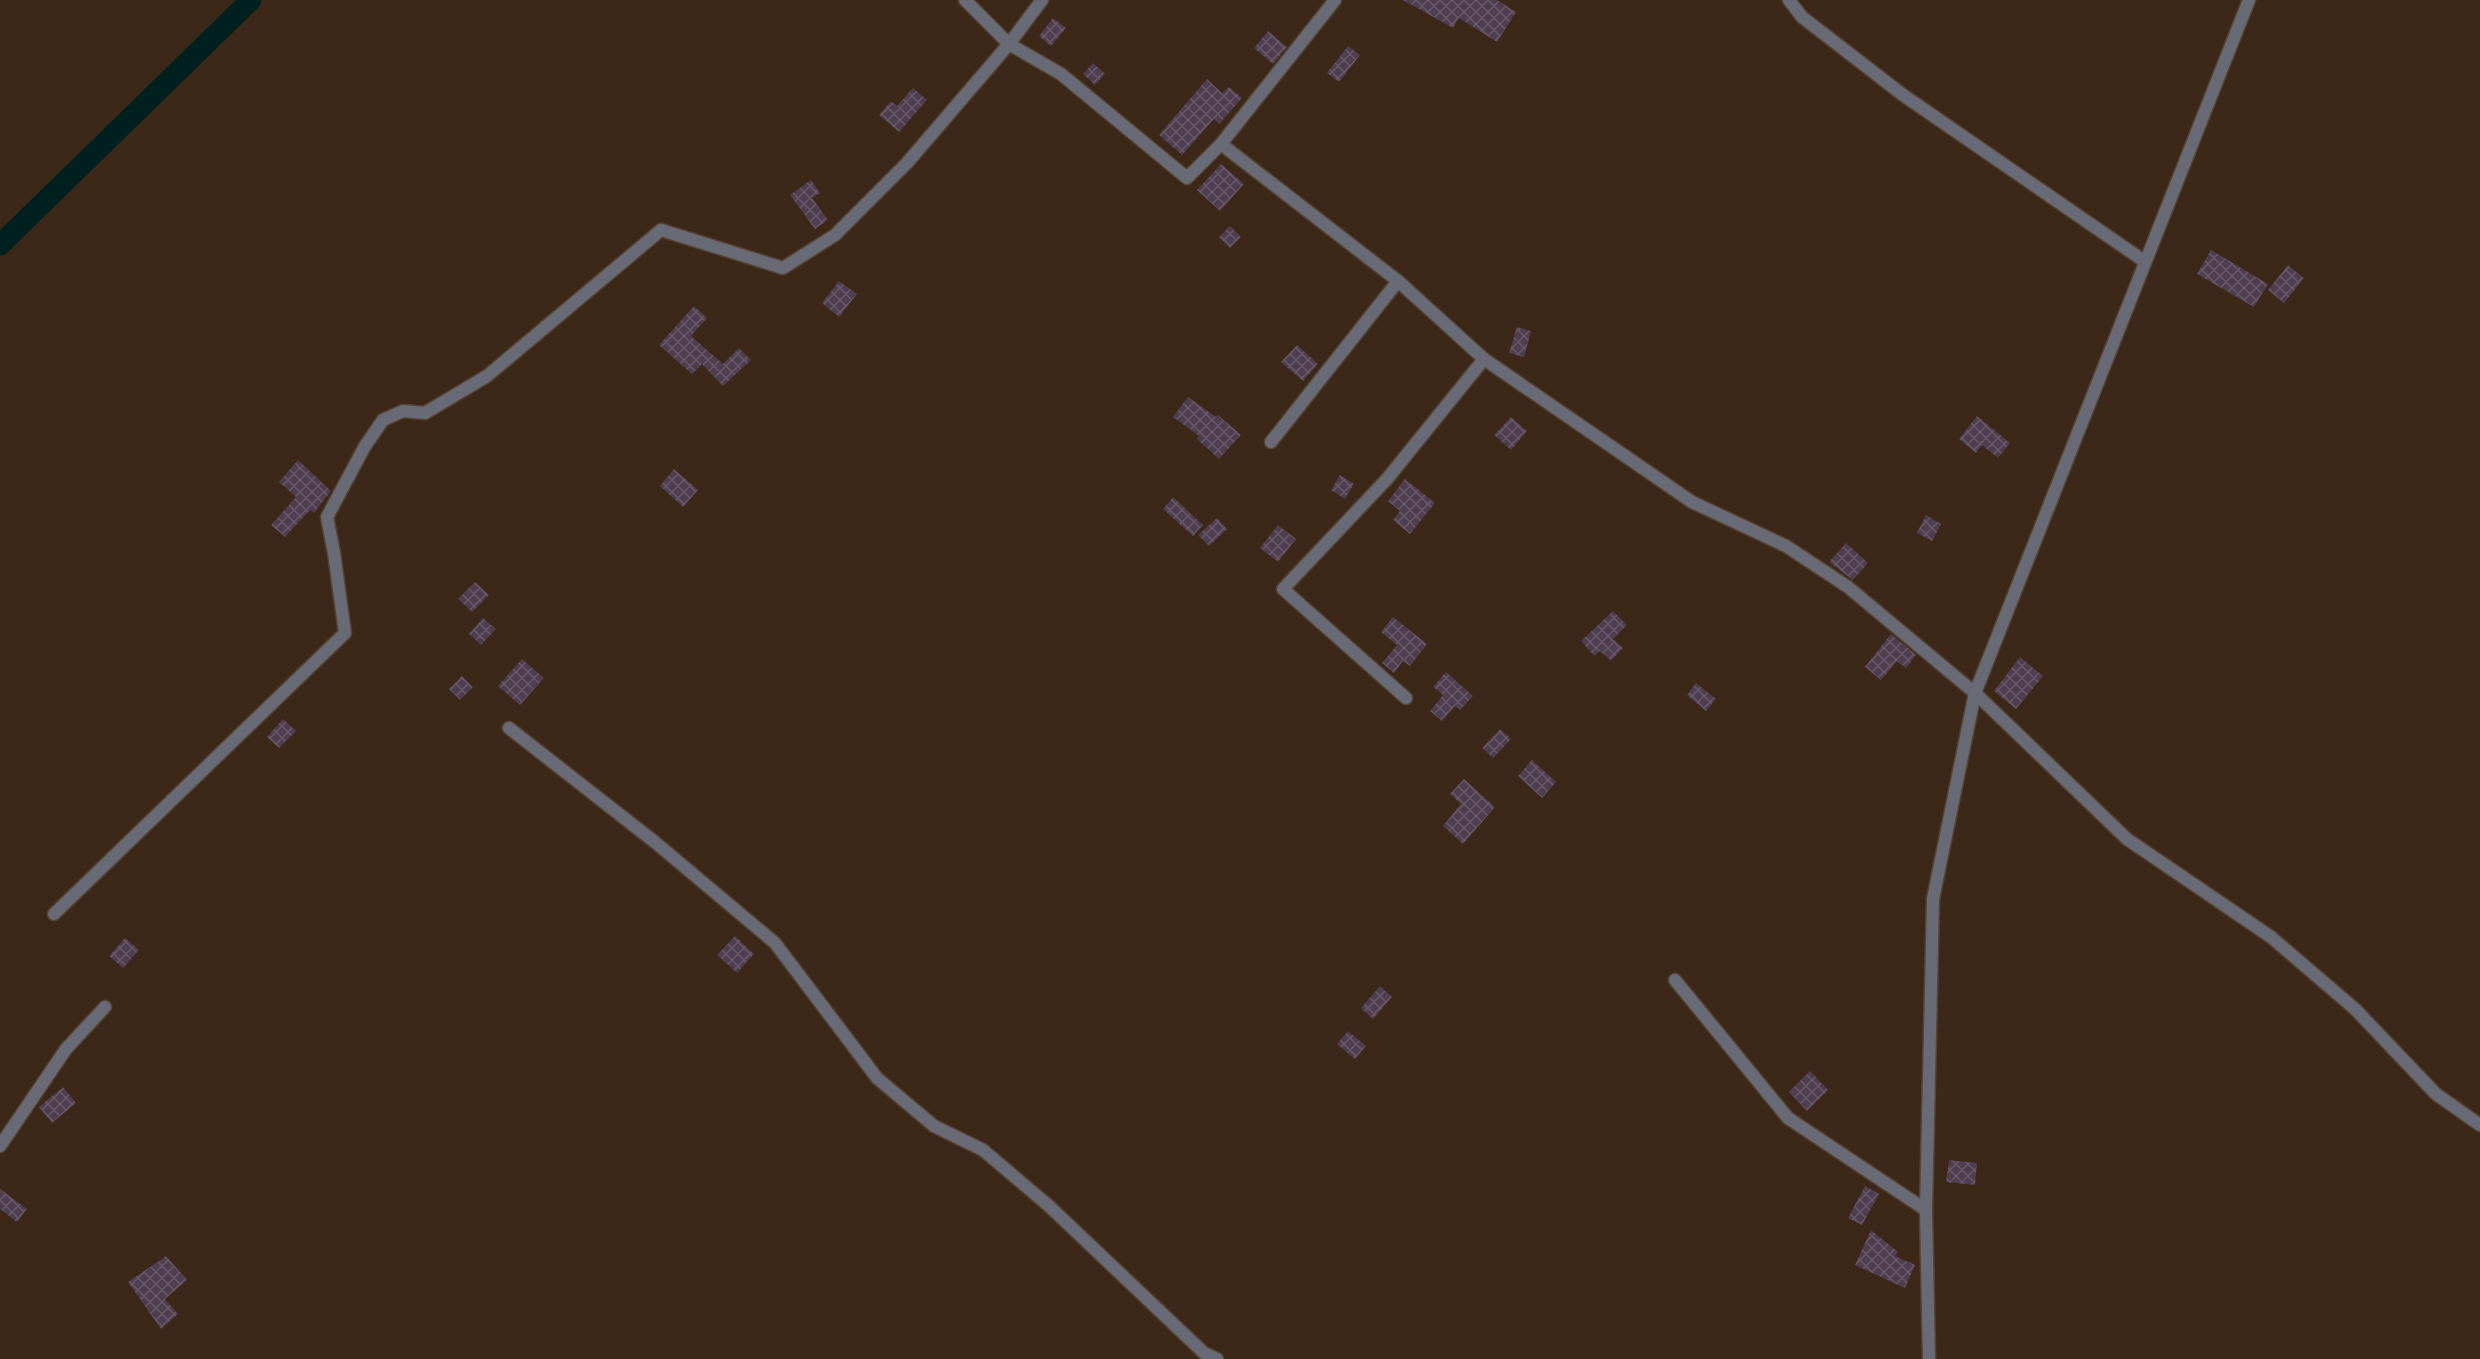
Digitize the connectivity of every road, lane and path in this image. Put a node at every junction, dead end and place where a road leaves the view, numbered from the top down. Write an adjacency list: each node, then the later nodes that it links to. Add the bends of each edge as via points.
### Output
1 (964, 0): 6 (street)
2 (1042, 0): 6 (street)
3 (1335, 0): 7 (street)
4 (1789, 0): 8 (street, via 1803,17 1903,95)
5 (2249, 0): 8 (street)
6 (1009, 44): 7 (street, via 1061,74 1187,178); 15 (street, via 907,163 835,235 783,268 661,230 487,376 425,413 403,411 383,420 327,517 345,633)
7 (1221, 144): 9 (street)
8 (2144, 261): 12 (street)
9 (1398, 280): 10 (street); 11 (street)
10 (1484, 359): 12 (street, via 1692,502 1786,546 1848,587); 13 (street, via 1387,479 1283,588)
11 (1271, 442)
12 (1975, 693): 18 (street, via 2127,839 2271,937 2355,1009 2436,1094); 20 (street, via 1933,899)
13 (1406, 698)
14 (509, 728): 21 (street, via 775,943 877,1078 934,1126 991,1157 1049,1206 1204,1353)
15 (54, 914)
16 (1675, 980): 20 (street, via 1788,1119)
17 (105, 1007): 19 (street, via 66,1048)
18 (2480, 1125)
19 (0, 1146)
20 (1926, 1210): 22 (street)
21 (1217, 1359)
22 (1929, 1359)

